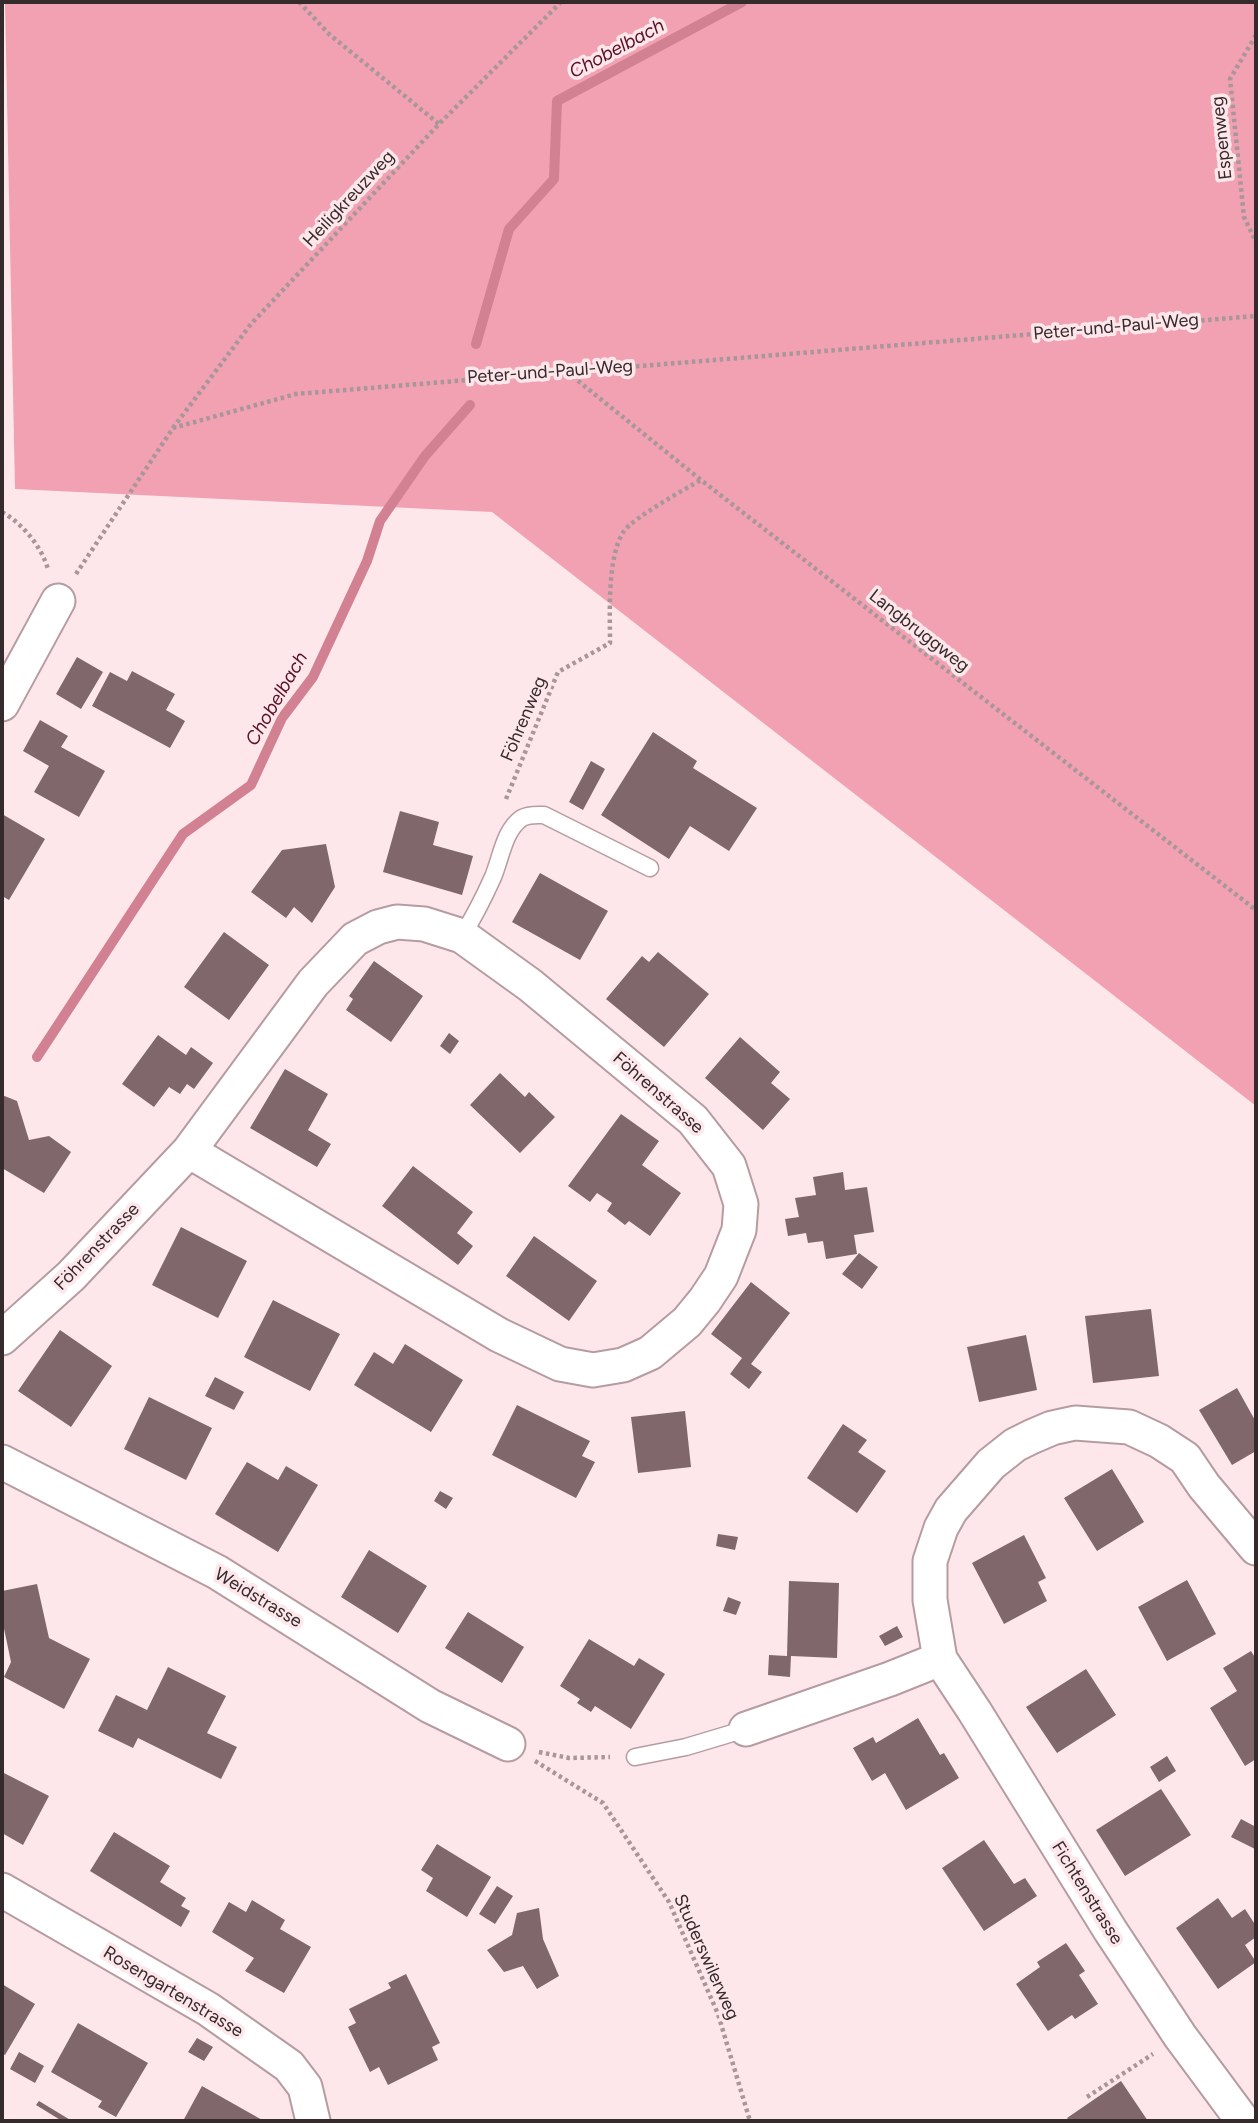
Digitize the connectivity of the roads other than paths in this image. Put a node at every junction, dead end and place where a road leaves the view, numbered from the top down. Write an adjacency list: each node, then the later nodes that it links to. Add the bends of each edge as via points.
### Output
1 (58, 601): 2 (street)
2 (2, 704)
3 (650, 868): 4 (lane, via 544,815 533,814 510,831)
4 (462, 936): 5 (street, Föhrenstrasse, via 424,924 397,922 355,939 313,983); 5 (street, Föhrenstrasse, via 530,985 693,1120 729,1166 741,1204 732,1251 705,1300 650,1353 623,1365 593,1370 560,1364 499,1335)
5 (189, 1151): 6 (street, Föhrenstrasse, via 71,1276)
6 (2, 1338)
7 (2, 1462): 11 (street, Weidstrasse, via 217,1572 430,1706)
8 (1256, 1548): 9 (street, Fichtenstrasse, via 1185,1458 1159,1441 1129,1427 1075,1423 1052,1428 1001,1456 966,1491 942,1528 930,1561 930,1600)
9 (940, 1659): 10 (street); 15 (street, Fichtenstrasse, via 1085,1892 1180,2036)
10 (746, 1728): 12 (lane)
11 (508, 1744)
12 (635, 1757)
13 (3, 1894): 14 (street, Rosengartenstrasse, via 208,2009 289,2066 305,2087)
14 (313, 2121)
15 (1243, 2121)

